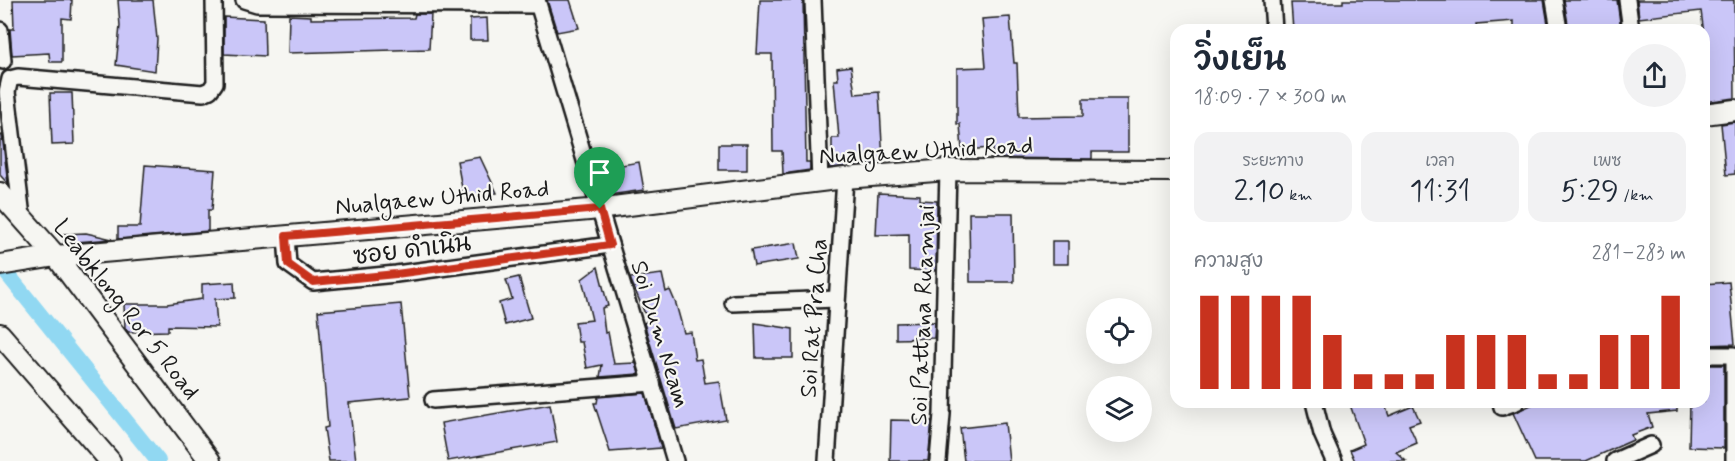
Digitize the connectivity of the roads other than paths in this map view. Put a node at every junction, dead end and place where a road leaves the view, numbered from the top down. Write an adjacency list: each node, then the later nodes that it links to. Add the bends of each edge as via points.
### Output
1 (214, 0): 21 (street, via 215,83 210,90 202,93 10,79 7,92)
2 (244, 0): 7 (street, via 256,4)
3 (813, 0): 18 (street)
4 (1272, 0): 8 (street)
5 (1554, 0): 9 (street)
6 (1627, 0): 10 (street)
7 (538, 3): 20 (street, Soi Dum Neam)
8 (1274, 24)
9 (1558, 24)
10 (1630, 24)
11 (0, 30): 12 (street)
12 (3, 61)
13 (1735, 110): 14 (street)
14 (1710, 113)
15 (948, 170): 16 (street, Nualgaew Uthid Road); 17 (street, Nualgaew Uthid Road); 39 (street, Soi Pattana Ruamjai)
16 (1170, 171)
17 (845, 178): 18 (street, Nualgaew Uthid Road); 26 (street, Soi Rat Pra Cha)
18 (820, 181): 20 (street, Nualgaew Uthid Road)
19 (0, 193): 21 (street, Leabklong Ror 5 Road)
20 (600, 209): 22 (street, Nualgaew Uthid Road); 23 (street, Soi Dum Neam)
21 (22, 217): 24 (street, Leabklong Ror 5 Road)
22 (286, 236): 23 (street, ซอย ดำเนิน, via 288,264 313,282); 24 (street, Nualgaew Uthid Road)
23 (610, 245): 31 (street, Soi Dum Neam)
24 (56, 256): 25 (street, Nualgaew Uthid Road); 36 (street, Leabklong Ror 5 Road)
25 (0, 264)
26 (836, 299): 27 (street); 38 (street, Soi Rat Pra Cha)
27 (733, 303)
28 (0, 334): 35 (street)
29 (1710, 355): 30 (street)
30 (1734, 355): 42 (street)
31 (652, 383): 32 (street); 37 (street, Soi Dum Neam)
32 (433, 400)
33 (1316, 408): 40 (street)
34 (1651, 444): 41 (street)
35 (110, 461)
36 (210, 461)
37 (675, 461)
38 (827, 461)
39 (938, 461)
40 (1334, 461)
41 (1615, 461)
42 (1734, 461)

